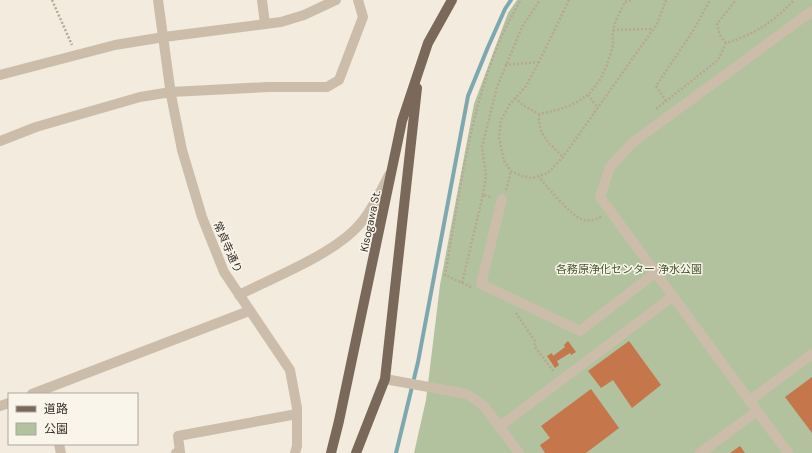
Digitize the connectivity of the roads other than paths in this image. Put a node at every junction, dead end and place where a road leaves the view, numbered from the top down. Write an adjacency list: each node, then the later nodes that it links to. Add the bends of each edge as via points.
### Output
1 (158, 0): 8 (street, 常貞寺通り)
2 (262, 0): 7 (street)
3 (336, 0): 7 (street, via 304,15)
4 (358, 0): 11 (street, via 364,17 339,80 327,86)
5 (452, 0): 9 (main road, Kisogawa St., via 428,43)
6 (812, 11): 15 (street, via 632,144 610,167 600,197)
7 (265, 24): 8 (street)
8 (164, 36): 10 (street, via 76,54); 11 (street, 常貞寺通り)
9 (420, 64): 13 (main road, Kisogawa St., via 402,121); 20 (main road)
10 (0, 75)
11 (171, 92): 12 (street, via 140,97); 16 (street, 常貞寺通り, via 182,150 202,217 224,272)
12 (0, 141)
13 (393, 168): 16 (street, via 372,208 359,225 336,246); 30 (main road, Kisogawa St.)
14 (502, 199): 15 (street, via 481,284 580,331)
15 (655, 273): 17 (street)
16 (239, 295): 18 (street, 常貞寺通り)
17 (672, 297): 23 (street); 26 (street)
18 (249, 311): 21 (street); 25 (street, 常貞寺通り, via 290,370)
19 (812, 354): 23 (street)
20 (384, 378): 26 (street, via 467,394 484,406); 31 (main road)
21 (49, 391): 22 (street)
22 (38, 393)
23 (749, 401): 24 (street)
24 (757, 411): 32 (street); 33 (street)
25 (297, 414): 28 (street, via 178,436 180,452); 29 (street, 常貞寺通り)
26 (499, 427): 27 (street)
27 (515, 452)
28 (176, 453)
29 (295, 453)
30 (331, 453)
31 (356, 453)
32 (700, 453)
33 (788, 453)

